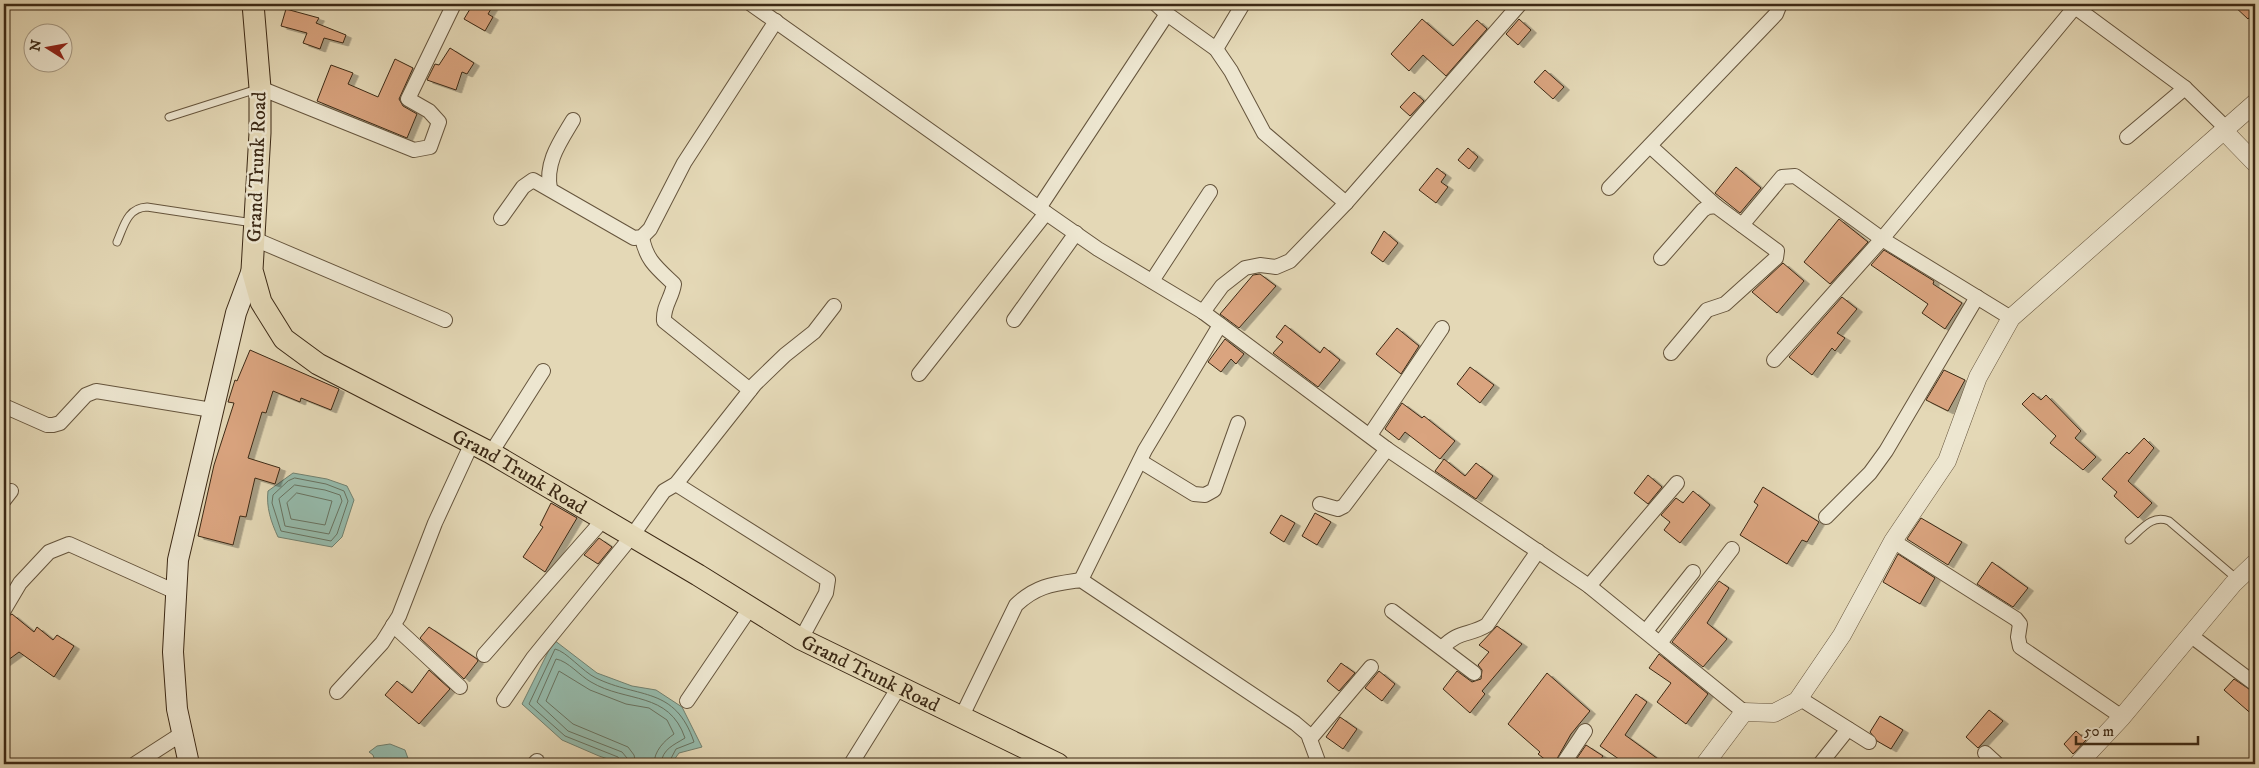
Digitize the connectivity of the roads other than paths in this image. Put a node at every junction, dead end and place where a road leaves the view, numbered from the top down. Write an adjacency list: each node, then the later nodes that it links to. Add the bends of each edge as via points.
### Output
1 (253, 4): 12 (main road, Grand Trunk Road)
2 (454, 4): 12 (street, via 408,99 429,111 439,122 430,147 414,150)
3 (751, 4): 10 (street)
4 (1156, 4): 9 (street)
5 (1243, 4): 11 (street)
6 (1520, 4): 24 (street)
7 (1780, 4): 19 (street, via 1776,14)
8 (2073, 5): 13 (street); 32 (street)
9 (1167, 14): 11 (street); 26 (street)
10 (776, 21): 26 (street); 31 (street, via 684,162 650,228)
11 (1216, 49): 24 (street, via 1231,70 1264,133)
12 (260, 88): 15 (lane); 29 (main road, Grand Trunk Road)
13 (2185, 88): 17 (street); 18 (street)
14 (2255, 103): 17 (street)
15 (169, 117)
16 (573, 120): 22 (street, via 551,159)
17 (2226, 130): 20 (street); 40 (street)
18 (2128, 137)
19 (1650, 146): 21 (street); 25 (street)
20 (2255, 162)
21 (1609, 188)
22 (550, 189): 27 (street, via 533,180 523,187); 31 (street, via 634,238)
23 (1210, 192): 36 (street)
24 (1346, 203): 39 (street, via 1290,261 1276,267 1260,265 1245,268 1222,286)
25 (1716, 206): 28 (street); 34 (street, via 1703,210)
26 (1042, 211): 30 (street); 48 (street)
27 (501, 218)
28 (1742, 225): 32 (street, via 1782,177 1795,176); 45 (street, via 1775,250 1776,258 1725,304 1707,310)
29 (253, 230): 33 (lane, via 137,207 131,212); 35 (main road, Grand Trunk Road); 41 (street)
30 (1076, 233): 36 (street); 42 (street)
31 (642, 236): 49 (street, via 644,252 674,284 663,310 664,321)
32 (1882, 239): 37 (street); 46 (street)
33 (117, 242)
34 (1661, 258)
35 (252, 270): 51 (main road, via 236,313); 54 (main road, Grand Trunk Road, via 261,302 284,339 300,352)
36 (1152, 281): 39 (street)
37 (1977, 297): 40 (street); 61 (street, via 1886,451 1870,473)
38 (834, 306): 49 (street, via 814,332 784,355)
39 (1203, 312): 43 (street)
40 (2011, 318): 65 (street, via 1978,377 1946,461)
41 (445, 320)
42 (1014, 320)
43 (1220, 325): 53 (street); 57 (street)
44 (1442, 328): 53 (street)
45 (1671, 353)
46 (1774, 360)
47 (543, 371): 56 (street)
48 (919, 374)
49 (750, 390): 59 (street)
50 (4, 406): 51 (street, via 47,425 60,423 86,395 96,391)
51 (212, 410): 73 (main road, via 178,560)
52 (1238, 423): 57 (street, via 1214,490 1204,496 1194,494)
53 (1370, 435): 55 (street)
54 (472, 443): 56 (main road, Grand Trunk Road); 77 (street, via 452,482)
55 (1387, 449): 60 (street, via 1344,506 1338,509); 67 (street)
56 (491, 453): 62 (main road, Grand Trunk Road)
57 (1140, 461): 70 (street)
58 (1677, 483): 72 (street)
59 (676, 484): 63 (street, via 664,491); 80 (street, via 828,580 826,593)
60 (1320, 504)
61 (1826, 517)
62 (603, 520): 63 (main road, Grand Trunk Road); 83 (street)
63 (632, 536): 74 (main road, Grand Trunk Road); 91 (street, via 533,658)
64 (2129, 540): 71 (lane, via 2155,519 2162,518)
65 (1893, 541): 90 (street, via 1842,635); 94 (street, via 2016,619 2020,624 2020,647)
66 (1732, 549): 81 (street)
67 (1538, 551): 72 (street); 82 (street, via 1487,625 1451,638)
68 (2255, 562): 71 (street)
69 (1693, 572): 78 (street)
70 (1082, 580): 95 (street, via 1045,586 1030,592 1016,605); 99 (street, via 1295,723)
71 (2237, 580): 79 (street)
72 (1589, 586): 78 (street)
73 (176, 592): 75 (street, via 69,544 49,552 20,583); 98 (main road, via 173,652 177,708)
74 (750, 608): 80 (main road, Grand Trunk Road); 92 (street)
75 (4, 610)
76 (1392, 611): 82 (street)
77 (393, 624): 87 (street); 89 (street, via 382,642)
78 (1646, 631): 81 (street)
79 (2190, 635): 86 (street); 94 (street)
80 (801, 639): 88 (main road, Grand Trunk Road)
81 (1660, 643): 93 (street)
82 (1442, 648): 85 (street)
83 (484, 655)
84 (1371, 667): 99 (street)
85 (1474, 674)
86 (2255, 684)
87 (460, 687)
88 (899, 687): 95 (main road, Grand Trunk Road); 105 (street)
89 (337, 692)
90 (1799, 698): 93 (street, via 1774,713); 96 (street)
91 (504, 700)
92 (687, 701)
93 (1744, 712): 108 (street)
94 (2122, 717): 111 (street)
95 (961, 718): 102 (main road, Grand Trunk Road)
96 (1848, 729): 100 (street); 109 (street)
97 (1585, 731): 107 (street)
98 (183, 733): 103 (street); 104 (main road)
99 (1310, 739): 106 (street)
100 (1869, 742)
101 (1985, 753): 110 (street)
102 (1047, 762)
103 (135, 764)
104 (189, 764)
105 (851, 764)
106 (1319, 764)
107 (1563, 764)
108 (1704, 764)
109 (1820, 764)
110 (1997, 764)
111 (2078, 764)

